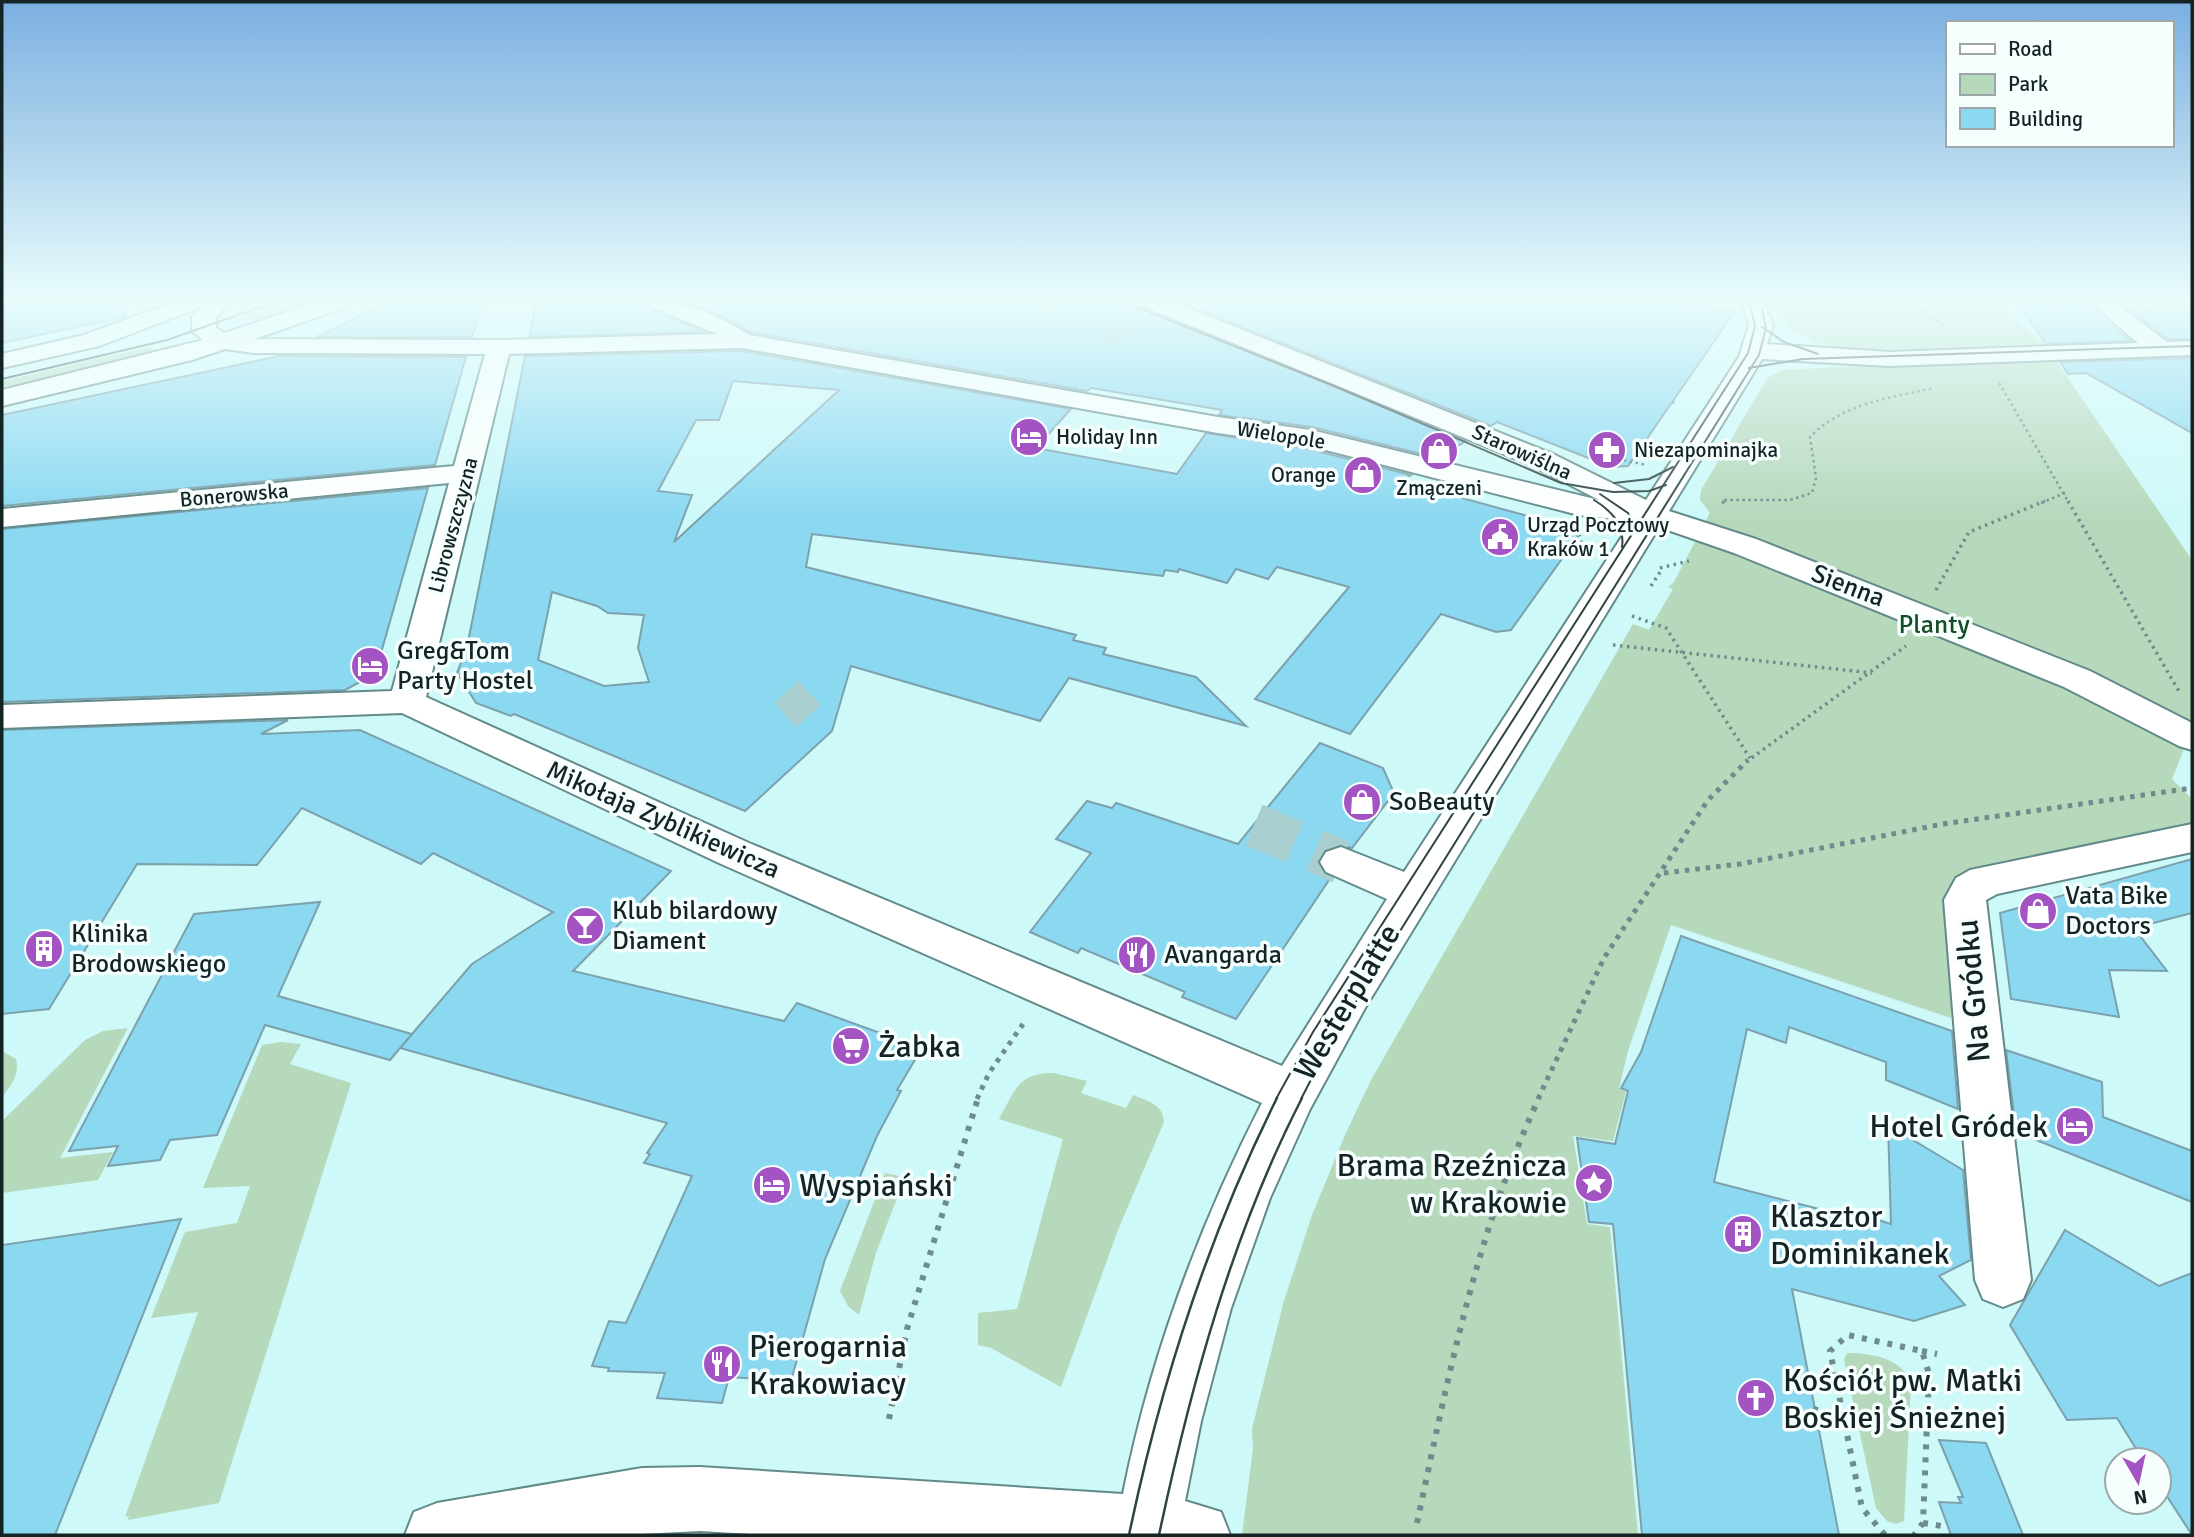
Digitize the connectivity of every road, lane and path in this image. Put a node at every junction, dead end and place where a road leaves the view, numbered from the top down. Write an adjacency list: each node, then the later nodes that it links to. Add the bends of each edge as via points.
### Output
1 (106, 375): 8 (street)
2 (492, 375): 19 (street, Librowszczyzna)
3 (933, 375): 22 (street, Wielopole, via 1297,435 1579,506)
4 (1333, 375): 22 (street, Starowiślna, via 1532,455)
5 (1739, 375): 22 (street, Westerplatte)
6 (1992, 375): 20 (path)
7 (1940, 386): 21 (path, via 1848,411 1820,424 1810,437 1816,478 1812,493 1790,500)
8 (2, 398)
9 (1672, 402): 10 (path)
10 (1678, 403)
11 (1642, 445): 12 (path)
12 (1648, 446)
13 (1639, 450): 14 (path)
14 (1645, 452)
15 (1635, 455): 16 (path)
16 (1641, 456)
17 (1618, 459): 18 (path)
18 (1650, 466)
19 (466, 473): 23 (street, Bonerowska); 31 (street, Librowszczyzna)
20 (2065, 493): 24 (path, via 1969,532); 30 (path)
21 (1722, 500)
22 (1651, 515): 33 (street, Sienna, via 1758,551 2077,679); 39 (street, Westerplatte)
23 (2, 518)
24 (1931, 599)
25 (1632, 615): 28 (path, via 1666,628)
26 (1913, 640): 29 (path)
27 (1613, 645): 28 (path)
28 (1685, 653): 29 (path); 34 (path)
29 (1873, 673): 34 (path)
30 (2183, 699)
31 (407, 702): 32 (street, Mikołaja Zyblikiewicza); 41 (street, Mikołaja Zyblikiewicza, via 734,853)
32 (2, 717)
33 (2192, 738)
34 (1750, 758): 38 (path, via 1708,800)
35 (2192, 788): 38 (path, via 1943,824 1740,864)
36 (2192, 838): 42 (street, Na Gródku, via 1985,880 1971,889 1965,900)
37 (1341, 862): 39 (street)
38 (1663, 873): 48 (path, via 1604,958 1530,1117 1485,1237 1457,1336)
39 (1413, 893): 41 (street, Westerplatte)
40 (1023, 1024): 47 (path, via 989,1073 973,1109 907,1329)
41 (1293, 1094): 51 (street, Westerplatte, via 1227,1240 1194,1336 1164,1444)
42 (2003, 1280)
43 (1922, 1351): 44 (path); 46 (path, via 1848,1335 1830,1351); 49 (path, via 1929,1374)
44 (1937, 1354)
45 (1813, 1409): 46 (path)
46 (1844, 1416): 53 (path, via 1862,1508)
47 (889, 1419)
48 (1418, 1523)
49 (1923, 1523): 50 (path); 54 (path)
50 (1948, 1527)
51 (1165, 1533): 52 (street, via 700,1499 642,1500)
52 (437, 1535)
53 (1885, 1535)
54 (1914, 1535)

